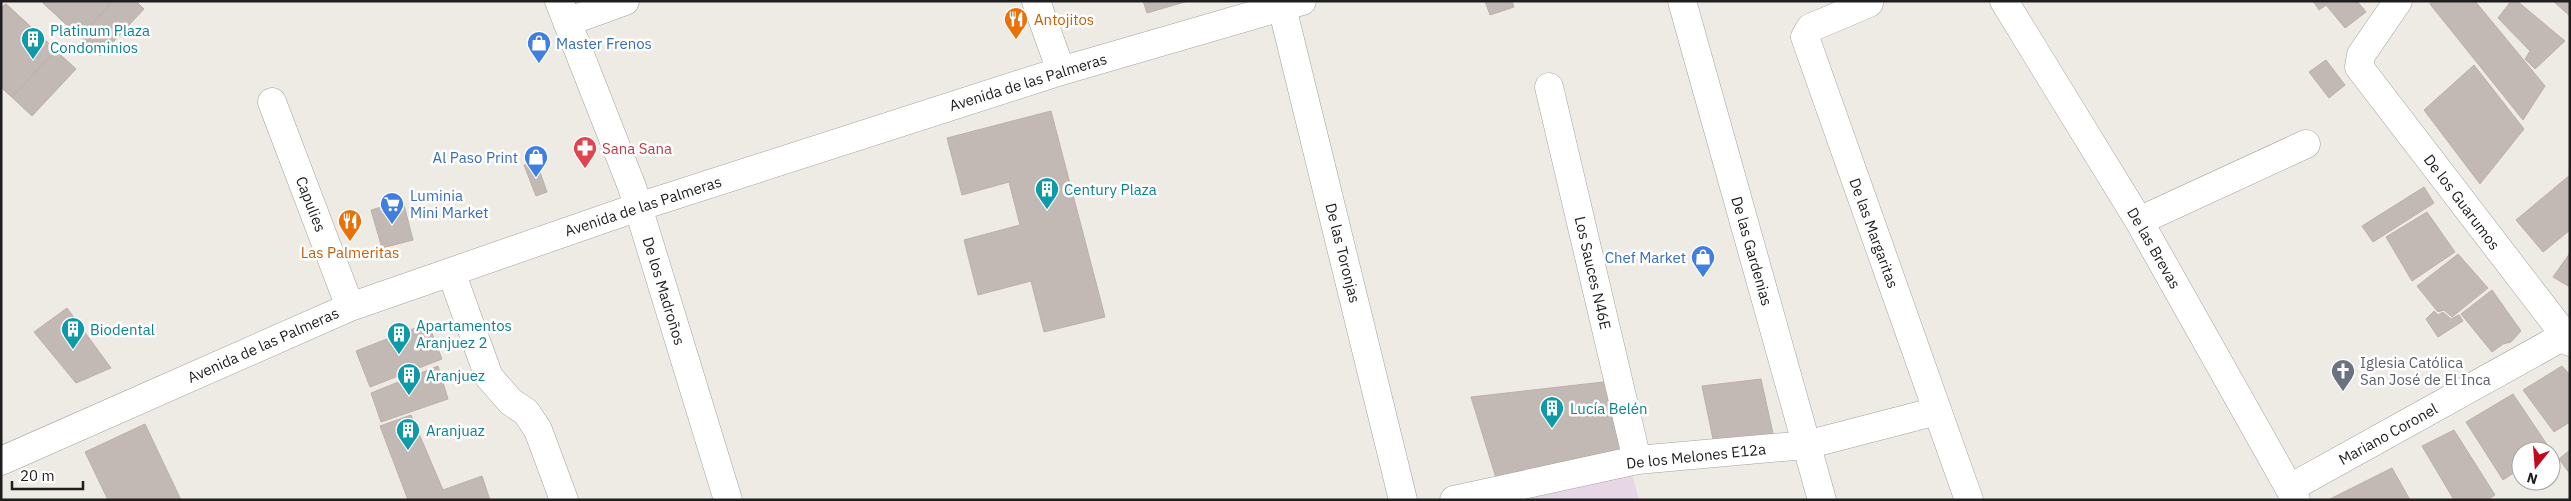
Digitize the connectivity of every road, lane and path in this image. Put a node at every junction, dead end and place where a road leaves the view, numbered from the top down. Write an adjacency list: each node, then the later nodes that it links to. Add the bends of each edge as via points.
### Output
1 (626, 1): 8 (street)
2 (1036, 1): 9 (street)
3 (1682, 1): 19 (street, De las Gardenias)
4 (2004, 1): 14 (street, De las Brevas)
5 (2398, 1): 17 (street, De los Guarumos, via 2358,59 2360,67)
6 (1870, 3): 18 (street, De las Margaritas, via 1810,28 1805,37)
7 (1292, 4): 9 (street, Avenida de las Palmeras); 25 (street, De las Toronjas)
8 (563, 11): 13 (street, De los Madroños)
9 (1061, 71): 13 (street, Avenida de las Palmeras)
10 (1549, 87): 20 (street, Los Sauces N46E)
11 (272, 102): 16 (street, Capulies)
12 (2306, 144): 14 (street)
13 (638, 207): 15 (street, Avenida de las Palmeras); 24 (street, De los Madroños)
14 (2139, 220): 22 (street, De las Brevas)
15 (451, 272): 16 (street, Avenida de las Palmeras); 23 (street, via 488,377 526,412 538,430)
16 (350, 307): 21 (street, Avenida de las Palmeras)
17 (2567, 339): 22 (street, Mariano Coronel)
18 (1937, 411): 19 (street, De los Melones E12a); 28 (street, De las Margaritas)
19 (1806, 445): 20 (street, De los Melones E12a); 27 (street, De las Gardenias)
20 (1637, 460): 26 (street, De los Melones E12a)
21 (1, 461)
22 (2293, 494)
23 (564, 500)
24 (728, 500)
25 (1403, 500)
26 (1454, 500)
27 (1822, 500)
28 (1969, 500)

